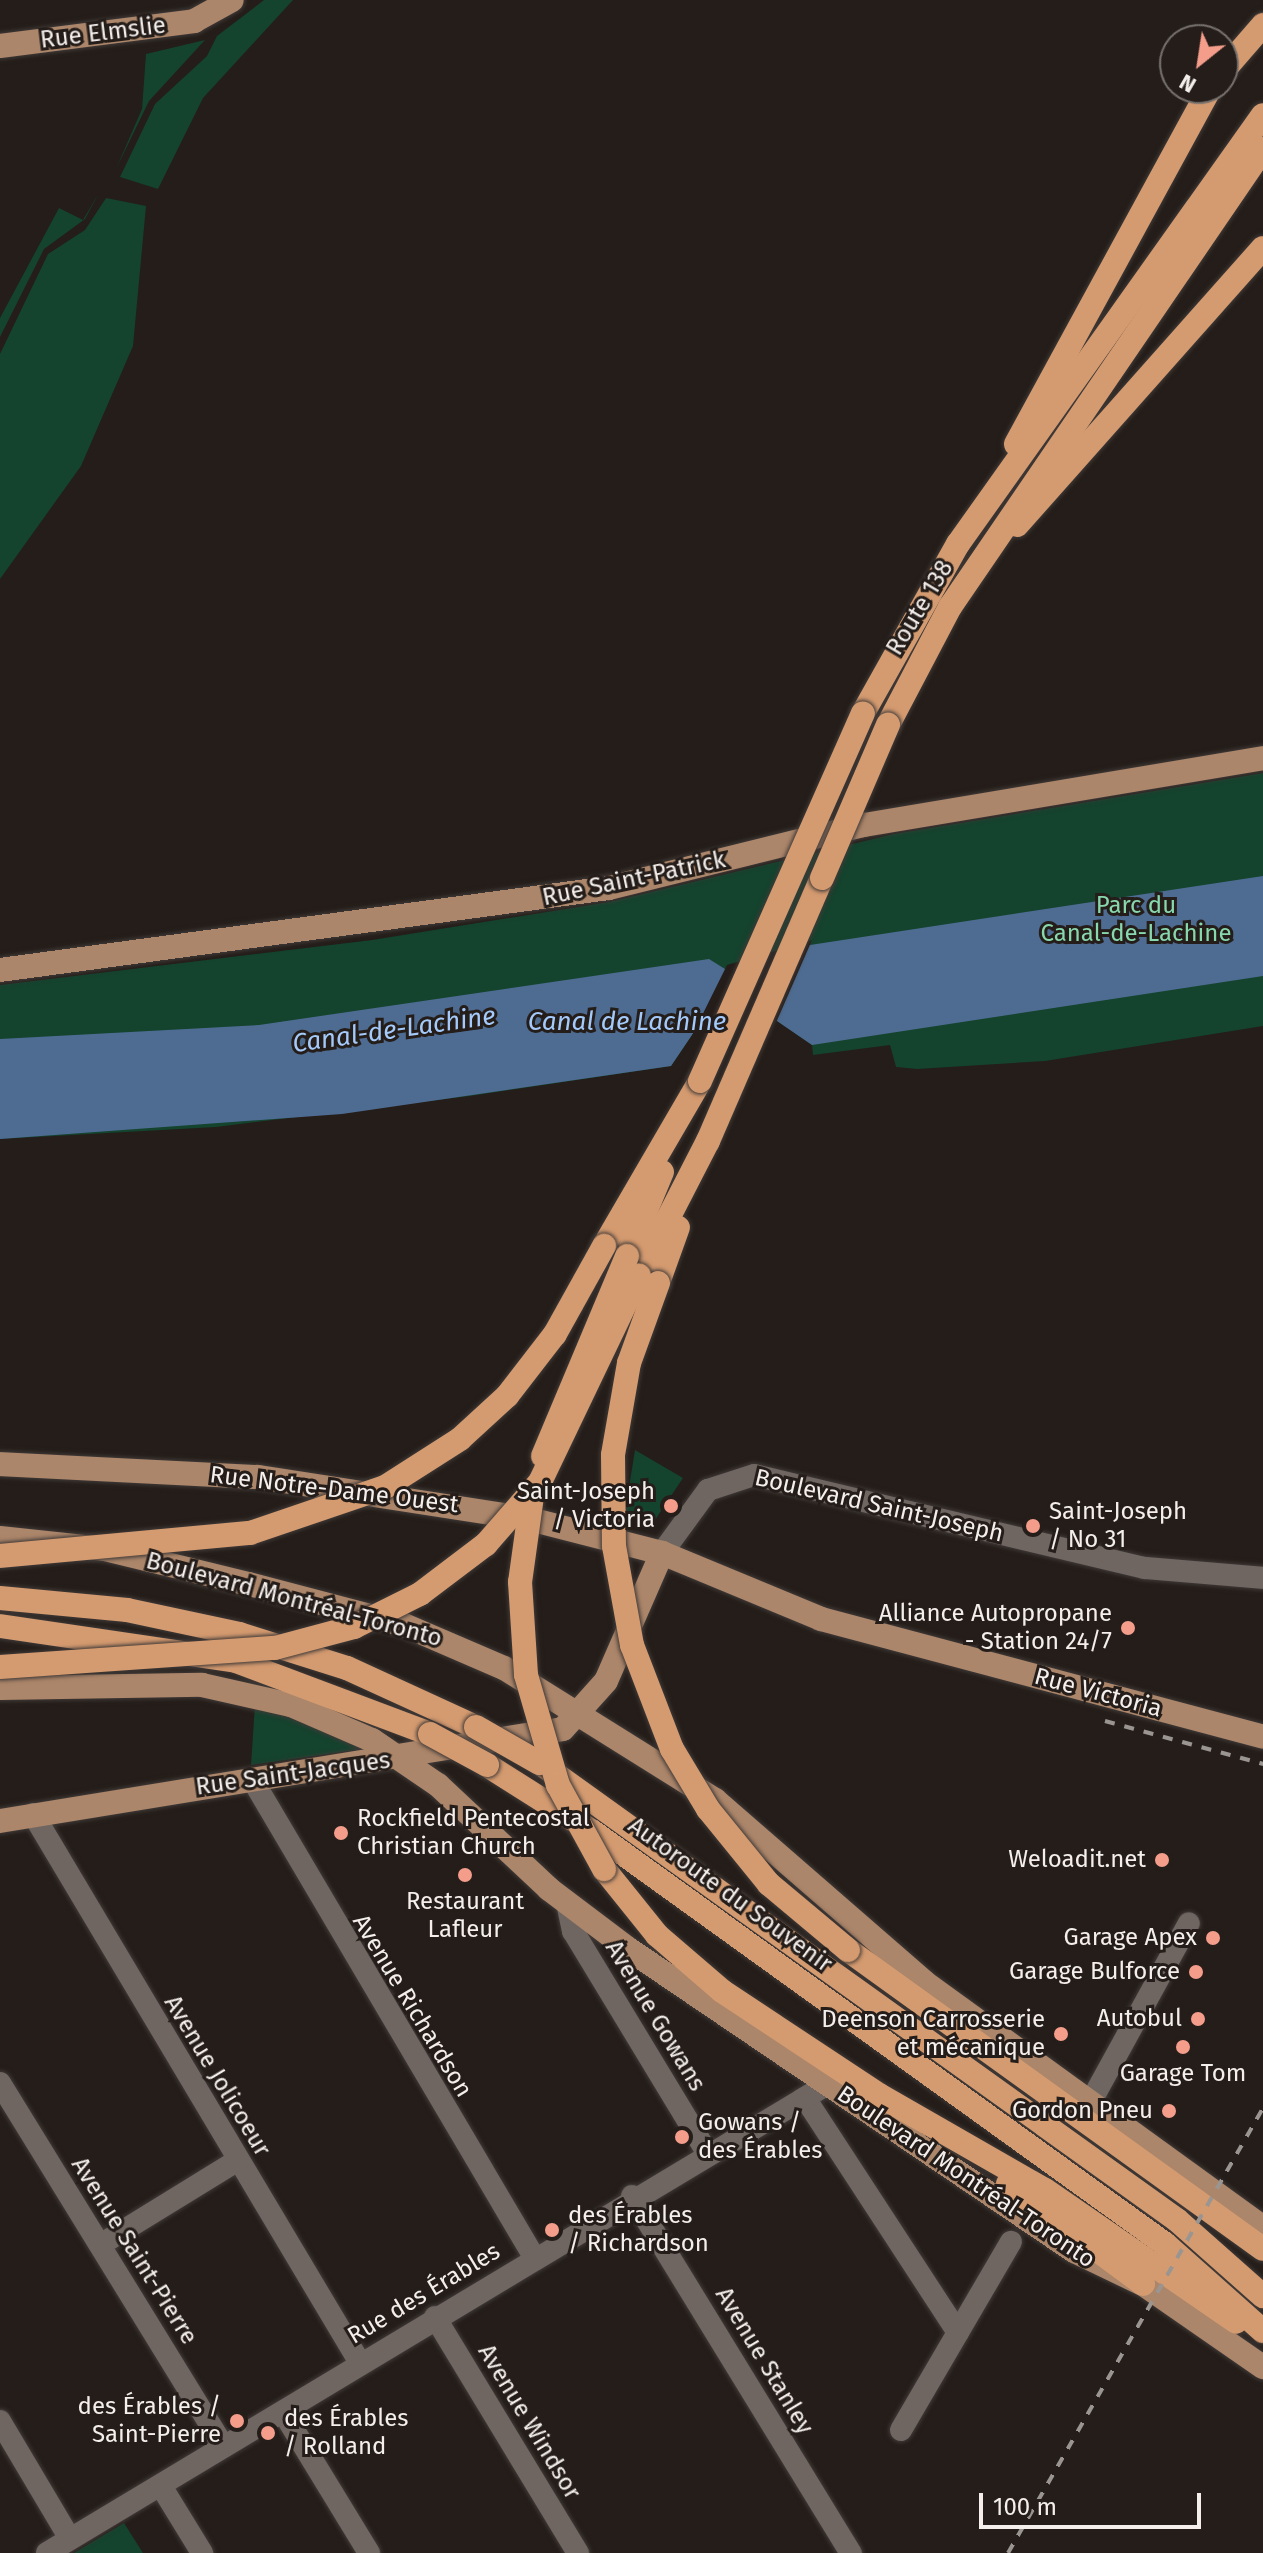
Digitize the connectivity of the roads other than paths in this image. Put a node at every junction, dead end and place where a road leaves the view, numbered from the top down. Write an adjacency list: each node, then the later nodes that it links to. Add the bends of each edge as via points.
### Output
1 (232, 0): 3 (main road, Rue Elmslie, via 205,18)
2 (1263, 25): 4 (highway)
3 (0, 46)
4 (1239, 53)
5 (1201, 104): 9 (highway)
6 (1263, 115): 9 (highway, Route 138)
7 (1263, 149): 10 (highway, Route 138)
8 (1263, 248): 10 (highway)
9 (958, 544): 13 (highway, Route 138, bridge, via 863,713)
10 (976, 567): 14 (highway, Route 138, bridge, via 888,725)
11 (1263, 758): 12 (main road, Rue Saint-Patrick, via 864,825 609,888)
12 (0, 970)
13 (700, 1081): 18 (highway, bridge, via 539,1356 500,1403 433,1458 363,1497 282,1526); 36 (highway, bridge, via 539,1468 522,1556 523,1649 558,1785 616,1886 689,1965)
14 (708, 1141): 22 (highway, bridge, via 552,1463 500,1530 438,1582 372,1619 298,1644); 40 (highway, bridge, via 618,1412 612,1503 622,1604 660,1722 708,1809 769,1884 848,1950)
15 (0, 1464): 17 (main road, Rue Notre-Dame Ouest, via 215,1473 372,1491)
16 (0, 1538): 24 (main road, Boulevard Montréal-Toronto, via 105,1549 404,1625 485,1658)
17 (662, 1553): 19 (street, Boulevard Saint-Joseph, via 708,1490 754,1475 1156,1570); 24 (main road, Boulevard Saint-Joseph, via 613,1668); 25 (main road, Rue Victoria, via 821,1619)
18 (0, 1556)
19 (1263, 1578)
20 (0, 1598): 48 (highway, Autoroute du Souvenir, bridge, via 127,1610 239,1634 347,1668 476,1727 539,1763 1177,2220)
21 (0, 1626): 50 (highway, Autoroute du Souvenir, bridge, via 236,1661 430,1734 487,1765 626,1855 1165,2244)
22 (0, 1667)
23 (0, 1688): 26 (main road, Boulevard Montréal-Toronto, via 162,1682 222,1689 331,1719)
24 (581, 1715): 26 (main road, Rue Saint-Jacques, via 546,1735); 35 (main road, Boulevard Montréal-Toronto, via 715,1800 872,1941)
25 (1263, 1737)
26 (403, 1759): 27 (main road, Rue Saint-Jacques); 30 (main road, Boulevard Montréal-Toronto)
27 (252, 1779): 28 (main road, Rue Saint-Jacques); 45 (street, Avenue Richardson)
28 (33, 1814): 29 (main road, Rue Saint-Jacques); 38 (street, Avenue Jolicoeur)
29 (0, 1821)
30 (567, 1903): 33 (main road, Boulevard Montréal-Toronto); 37 (street, Avenue Gowans, via 573,1931)
31 (1189, 1923): 35 (street)
32 (0, 2083): 43 (street, Avenue Saint-Pierre)
33 (828, 2084): 34 (street, Rue des Érables); 47 (main road, Boulevard Montréal-Toronto, via 1074,2251)
34 (805, 2098): 37 (street, Rue des Érables); 51 (street)
35 (1090, 2103): 41 (main road, Boulevard Montréal-Toronto)
36 (929, 2125): 47 (highway); 52 (highway, via 1045,2190)
37 (707, 2152): 39 (street, Rue des Érables)
38 (238, 2160): 43 (street); 53 (street, Avenue Jolicoeur)
39 (632, 2196): 45 (street, Rue des Érables); 65 (street, Avenue Stanley)
40 (1230, 2227): 44 (highway); 46 (highway)
41 (1263, 2227)
42 (1011, 2242): 51 (street)
43 (100, 2245): 58 (street, Avenue Saint-Pierre)
44 (1263, 2249)
45 (534, 2257): 49 (street, Rue des Érables)
46 (1263, 2260)
47 (1143, 2284): 54 (main road, Boulevard Montréal-Toronto)
48 (1263, 2296)
49 (435, 2317): 53 (street, Rue des Érables); 64 (street, Avenue Windsor)
50 (1263, 2331)
51 (958, 2333): 57 (street)
52 (1263, 2342)
53 (360, 2363): 55 (street, Rue des Érables)
54 (1263, 2367)
55 (283, 2412): 58 (street, Rue des Érables); 63 (street)
56 (0, 2421): 60 (street)
57 (901, 2430)
58 (224, 2447): 59 (street, Rue des Érables)
59 (161, 2486): 60 (street, Rue des Érables); 62 (street)
60 (70, 2539): 61 (street, Rue des Érables)
61 (47, 2553)
62 (202, 2553)
63 (369, 2553)
64 (578, 2553)
65 (851, 2553)

